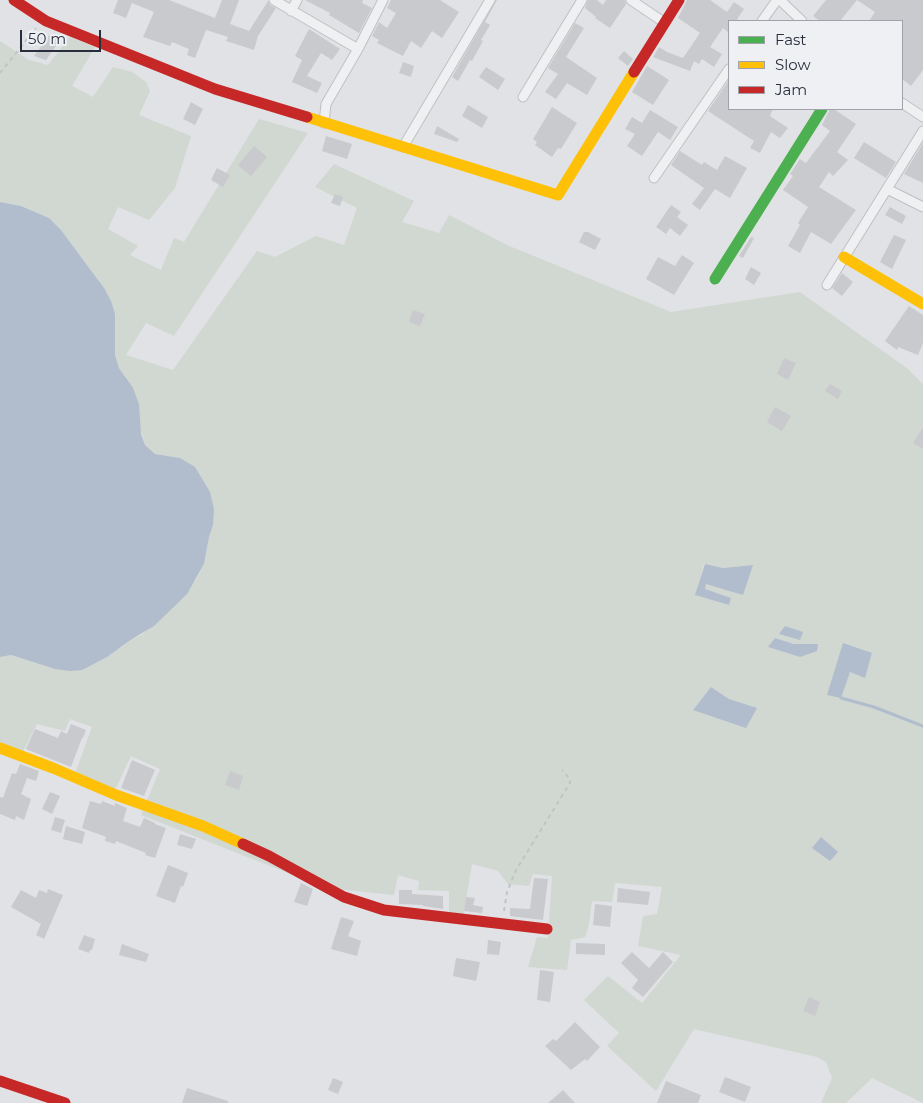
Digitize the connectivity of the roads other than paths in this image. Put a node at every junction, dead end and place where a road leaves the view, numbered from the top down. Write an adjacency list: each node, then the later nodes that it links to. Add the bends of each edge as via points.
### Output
1 (14, 0): 20 (street, via 46,21 215,89)
2 (274, 0): 10 (street)
3 (297, 0): 10 (street)
4 (382, 0): 14 (street)
5 (490, 0): 22 (street)
6 (582, 0): 16 (street)
7 (631, 0): 13 (street)
8 (679, 0): 13 (street)
9 (779, 0): 11 (street); 12 (street)
10 (291, 10): 14 (street)
11 (763, 20)
12 (801, 20)
13 (665, 23): 22 (street, via 558,195)
14 (358, 49): 20 (street, via 326,104)
15 (728, 70): 23 (street)
16 (523, 97)
17 (903, 104): 19 (street)
18 (821, 110): 27 (street)
19 (923, 117)
20 (324, 123): 22 (street)
21 (923, 131): 24 (street)
22 (403, 147)
23 (654, 178)
24 (887, 189): 25 (street); 26 (street)
25 (923, 207)
26 (844, 257): 28 (street); 29 (street)
27 (715, 279)
28 (828, 285)
29 (923, 304)
30 (0, 748): 31 (street, via 203,826 269,856 344,897 384,910)
31 (547, 929)
32 (0, 1081): 33 (street)
33 (65, 1103)

